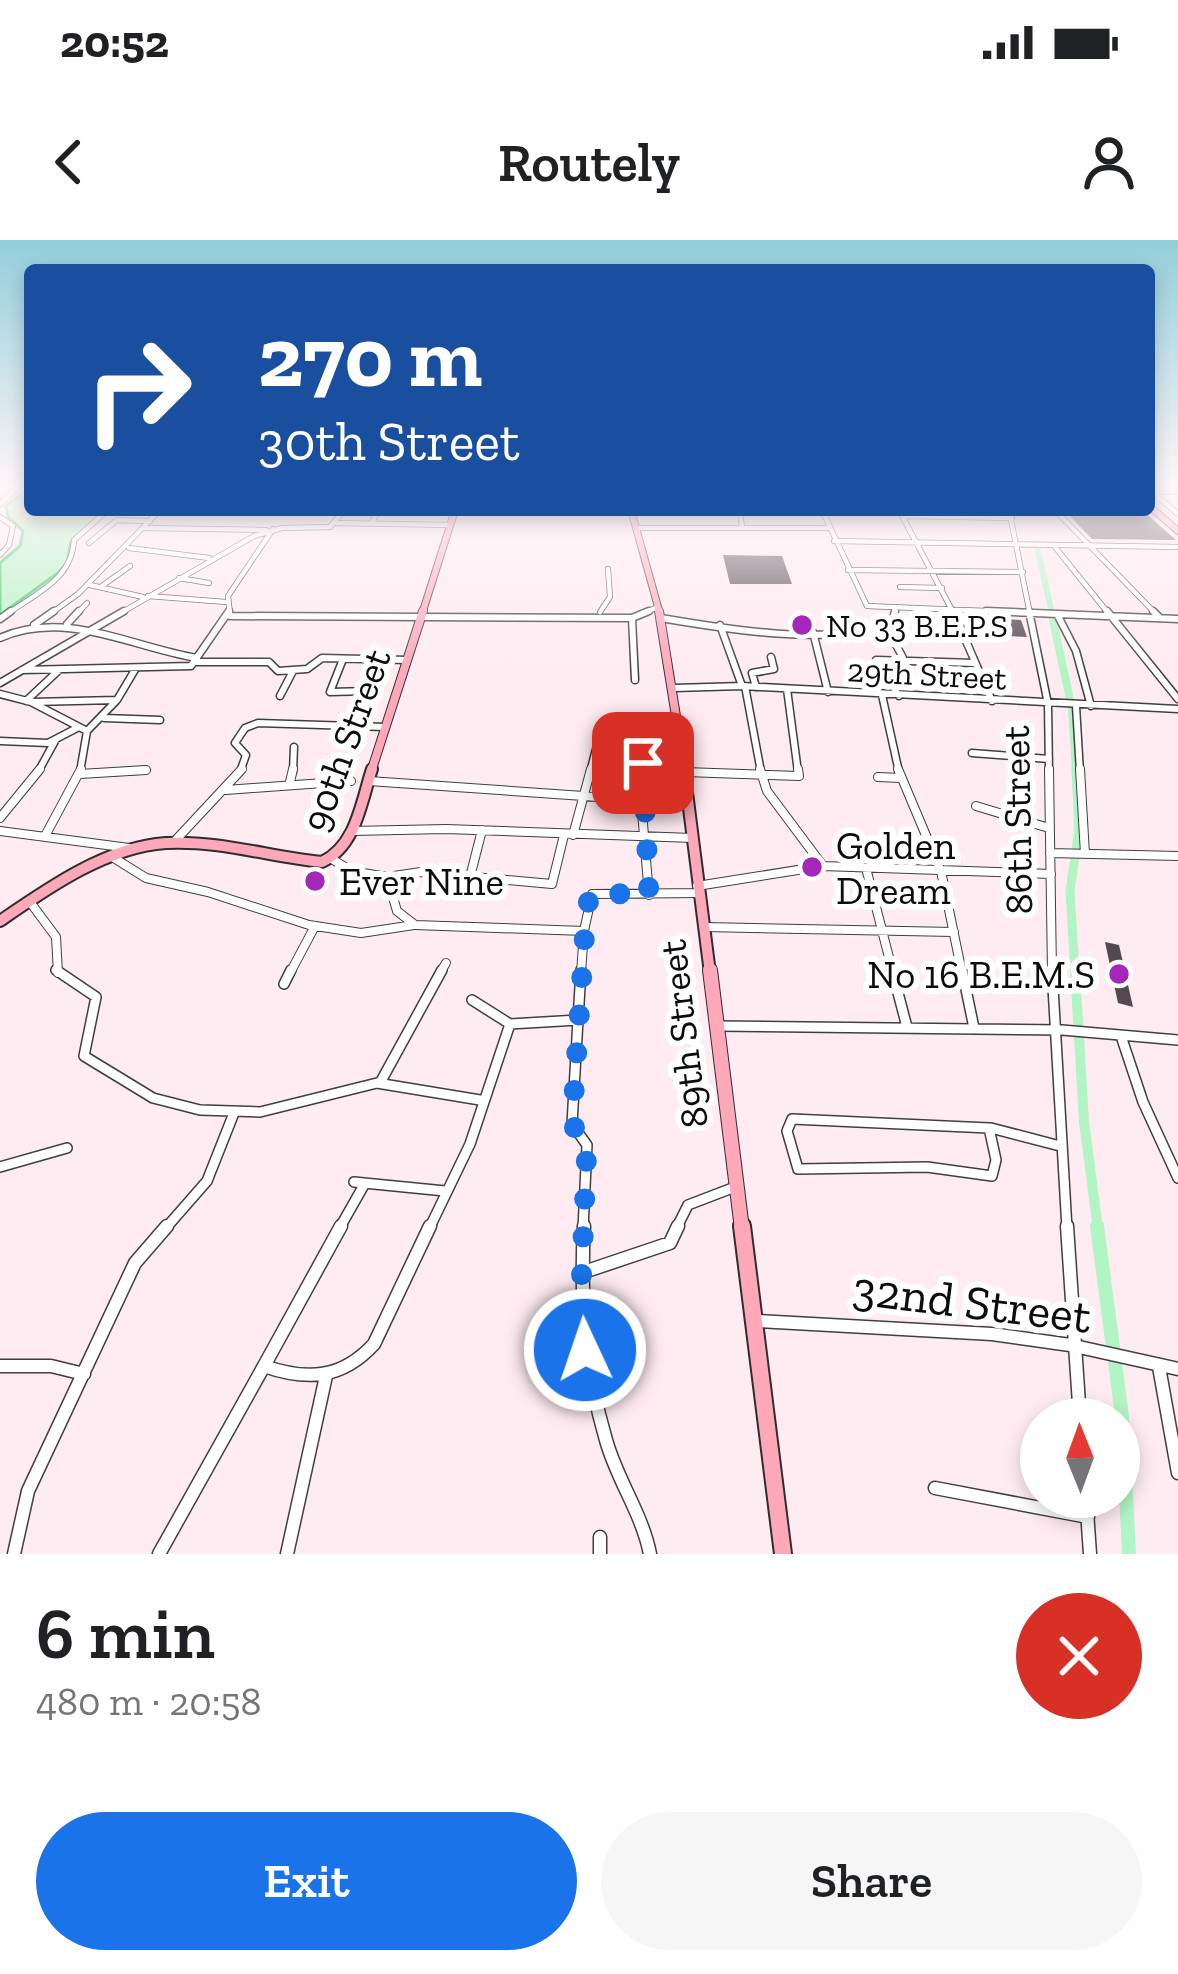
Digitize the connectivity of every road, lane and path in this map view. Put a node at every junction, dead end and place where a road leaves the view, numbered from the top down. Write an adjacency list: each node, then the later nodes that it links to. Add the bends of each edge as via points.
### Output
1 (74, 549): 39 (street, via 60,576)
2 (127, 549): 21 (street)
3 (139, 549): 13 (street)
4 (229, 549): 13 (street)
5 (259, 549): 26 (street)
6 (443, 549): 35 (street, 90th Street)
7 (641, 549): 31 (street, 89th Street)
8 (838, 549): 16 (street)
9 (924, 549): 17 (street)
10 (1025, 549): 18 (street, 86th Street)
11 (1057, 549): 36 (street)
12 (1094, 549): 38 (street)
13 (212, 558): 19 (street)
14 (130, 566): 22 (street)
15 (608, 569): 30 (street, via 609,601)
16 (848, 570): 17 (street); 28 (street, via 865,606)
17 (935, 571): 18 (street); 24 (street)
18 (1023, 572): 32 (street, 86th Street)
19 (177, 578): 20 (street); 25 (street)
20 (209, 583)
21 (88, 585): 22 (street); 42 (street)
22 (102, 586): 25 (street)
23 (900, 587): 24 (street)
24 (942, 588): 29 (street)
25 (145, 596): 26 (street); 45 (street)
26 (226, 602): 34 (street)
27 (87, 603): 43 (street)
28 (896, 608): 29 (street); 44 (street)
29 (952, 611): 32 (street); 53 (street)
30 (600, 612)
31 (660, 613): 37 (street); 41 (street); 62 (street, 89th Street)
32 (1035, 614): 33 (street); 74 (street, 86th Street)
33 (1054, 615): 36 (street); 76 (street, via 1076,651)
34 (230, 616): 35 (street); 51 (street)
35 (422, 617): 37 (street); 52 (street, 90th Street)
36 (1115, 617): 38 (street); 70 (street)
37 (632, 618): 58 (street)
38 (1161, 618): 40 (street)
39 (0, 619)
40 (1178, 619)
41 (720, 625): 46 (street); 60 (street)
42 (33, 626): 43 (street); 47 (street)
43 (66, 626): 45 (street)
44 (886, 628): 46 (street); 50 (street)
45 (92, 629): 51 (street); 55 (street)
46 (813, 632): 65 (street)
47 (0, 638)
48 (771, 657): 61 (street, via 774,669 752,673)
49 (343, 659): 52 (street); 57 (street); 64 (street, via 330,692)
50 (903, 659): 53 (street); 69 (street, via 876,659)
51 (197, 660): 54 (street, via 190,667); 57 (street)
52 (407, 661): 82 (street, 90th Street)
53 (975, 663): 73 (street)
54 (136, 668): 56 (street); 71 (street)
55 (21, 670): 56 (street); 59 (street)
56 (59, 670): 72 (street)
57 (294, 670): 68 (street)
58 (635, 680)
59 (0, 683)
60 (743, 686): 61 (street, 29th Street); 62 (street, 29th Street); 94 (street)
61 (756, 687): 63 (street, 29th Street)
62 (674, 688): 91 (street, 89th Street)
63 (787, 689): 65 (street, 29th Street); 94 (street, via 800,776)
64 (369, 692)
65 (828, 692): 67 (street, 29th Street)
66 (0, 694): 72 (street)
67 (882, 695): 69 (street, 29th Street); 96 (street)
68 (280, 696)
69 (899, 696): 73 (street, 29th Street)
70 (1178, 699)
71 (117, 700): 72 (street); 78 (street)
72 (28, 701): 81 (street)
73 (992, 701): 74 (street, 29th Street)
74 (1052, 705): 75 (street, 29th Street); 89 (street, 86th Street)
75 (1076, 705): 76 (street, 29th Street); 116 (street)
76 (1091, 706): 77 (street, 29th Street)
77 (1178, 710)
78 (104, 718): 79 (street); 83 (street)
79 (160, 720)
80 (603, 723): 101 (street)
81 (77, 728): 83 (street); 86 (street)
82 (385, 728): 98 (street, 90th Street); 100 (street, via 245,728 235,743 247,760)
83 (87, 731): 93 (street)
84 (643, 733): 90 (street)
85 (0, 741): 86 (street)
86 (56, 741): 104 (street)
87 (294, 747): 99 (street)
88 (972, 753): 89 (street)
89 (1049, 759): 105 (street, 86th Street)
90 (643, 763): 91 (street); 102 (street)
91 (684, 768): 94 (street); 112 (street, 89th Street)
92 (146, 770): 93 (street)
93 (80, 774): 110 (street)
94 (761, 777): 120 (street)
95 (878, 777): 96 (street)
96 (902, 778): 122 (street)
97 (351, 781): 99 (street)
98 (368, 781): 101 (street); 108 (street, 90th Street)
99 (290, 783): 100 (street)
100 (224, 790): 113 (street)
101 (580, 796): 102 (street); 109 (street)
102 (641, 800): 111 (street)
103 (976, 806): 105 (street)
104 (0, 818)
105 (1050, 828): 115 (street, 86th Street)
106 (482, 830): 108 (street); 109 (street); 125 (street)
107 (0, 831): 110 (street)
108 (352, 831): 119 (street, 90th Street)
109 (568, 835): 111 (street); 125 (street, via 552,884)
110 (45, 836): 114 (street)
111 (643, 836): 112 (street); 127 (street)
112 (693, 838): 126 (street, 89th Street)
113 (173, 843): 114 (street, 90th Street); 119 (street, 90th Street)
114 (131, 849): 118 (street, 90th Street)
115 (1053, 853): 116 (street); 123 (street, 86th Street)
116 (1082, 854): 117 (street)
117 (1178, 856)
118 (114, 858): 128 (street, 90th Street); 133 (street, via 142,878)
119 (332, 860): 124 (street)
120 (823, 866): 121 (street); 126 (street)
121 (866, 868): 122 (street); 135 (street)
122 (940, 871): 123 (street); 137 (street)
123 (1051, 874): 146 (street, 86th Street)
124 (387, 877): 125 (street); 132 (street, via 390,902)
125 (470, 877)
126 (698, 890): 127 (street); 134 (street, 89th Street)
127 (649, 896): 136 (street, via 592,894)
128 (30, 902): 129 (street, 90th Street); 151 (street, via 56,938 56,972 96,997 84,1056 152,1098)
129 (16, 910): 130 (street); 131 (street, 90th Street)
130 (0, 911)
131 (0, 921)
132 (415, 925): 133 (street, via 380,934); 136 (street)
133 (315, 926): 139 (street)
134 (702, 927): 135 (street); 143 (street, 89th Street)
135 (880, 928): 137 (street); 144 (street)
136 (584, 932): 141 (street)
137 (954, 932): 145 (street)
138 (446, 963): 149 (street)
139 (284, 984)
140 (472, 1000): 142 (street)
141 (578, 1020): 142 (street); 159 (street, via 572,1124 587,1145)
142 (510, 1024): 150 (street)
143 (717, 1026): 144 (street); 157 (street, 89th Street)
144 (907, 1027): 145 (street)
145 (974, 1028): 146 (street)
146 (1057, 1030): 147 (street); 153 (street, 86th Street)
147 (1121, 1036): 148 (street); 156 (street)
148 (1177, 1042)
149 (380, 1083): 150 (street); 151 (street)
150 (481, 1100): 158 (street)
151 (234, 1113): 166 (street, via 207,1181 135,1263)
152 (991, 1128): 152 (street, via 793,1119 787,1132 798,1168 927,1167 992,1176); 153 (street)
153 (1060, 1146): 161 (street, 86th Street)
154 (67, 1148): 155 (street)
155 (0, 1167)
156 (1178, 1178)
157 (735, 1186): 159 (street, via 688,1205 670,1243); 160 (street, 89th Street)
158 (445, 1191): 163 (street, via 359,1184); 167 (street, via 374,1344)
159 (581, 1273): 178 (street, via 585,1350 602,1427)
160 (756, 1321): 161 (street, 32nd Street, via 887,1323); 179 (street, 89th Street)
161 (1075, 1346): 164 (street, 32nd Street); 168 (street, 86th Street)
162 (0, 1366): 166 (street)
163 (264, 1366): 167 (street, via 291,1377); 175 (street)
164 (1159, 1366): 165 (street, 32nd Street); 169 (street)
165 (1178, 1370)
166 (84, 1374): 174 (street, via 28,1491)
167 (326, 1376): 176 (street)
168 (1079, 1398)
169 (1178, 1473)
170 (935, 1489): 171 (street)
171 (1020, 1505)
172 (1088, 1518): 180 (street)
173 (600, 1537): 177 (street)
174 (14, 1554)
175 (159, 1554)
176 (287, 1554)
177 (600, 1554)
178 (650, 1554)
179 (783, 1554)
180 (1090, 1554)

